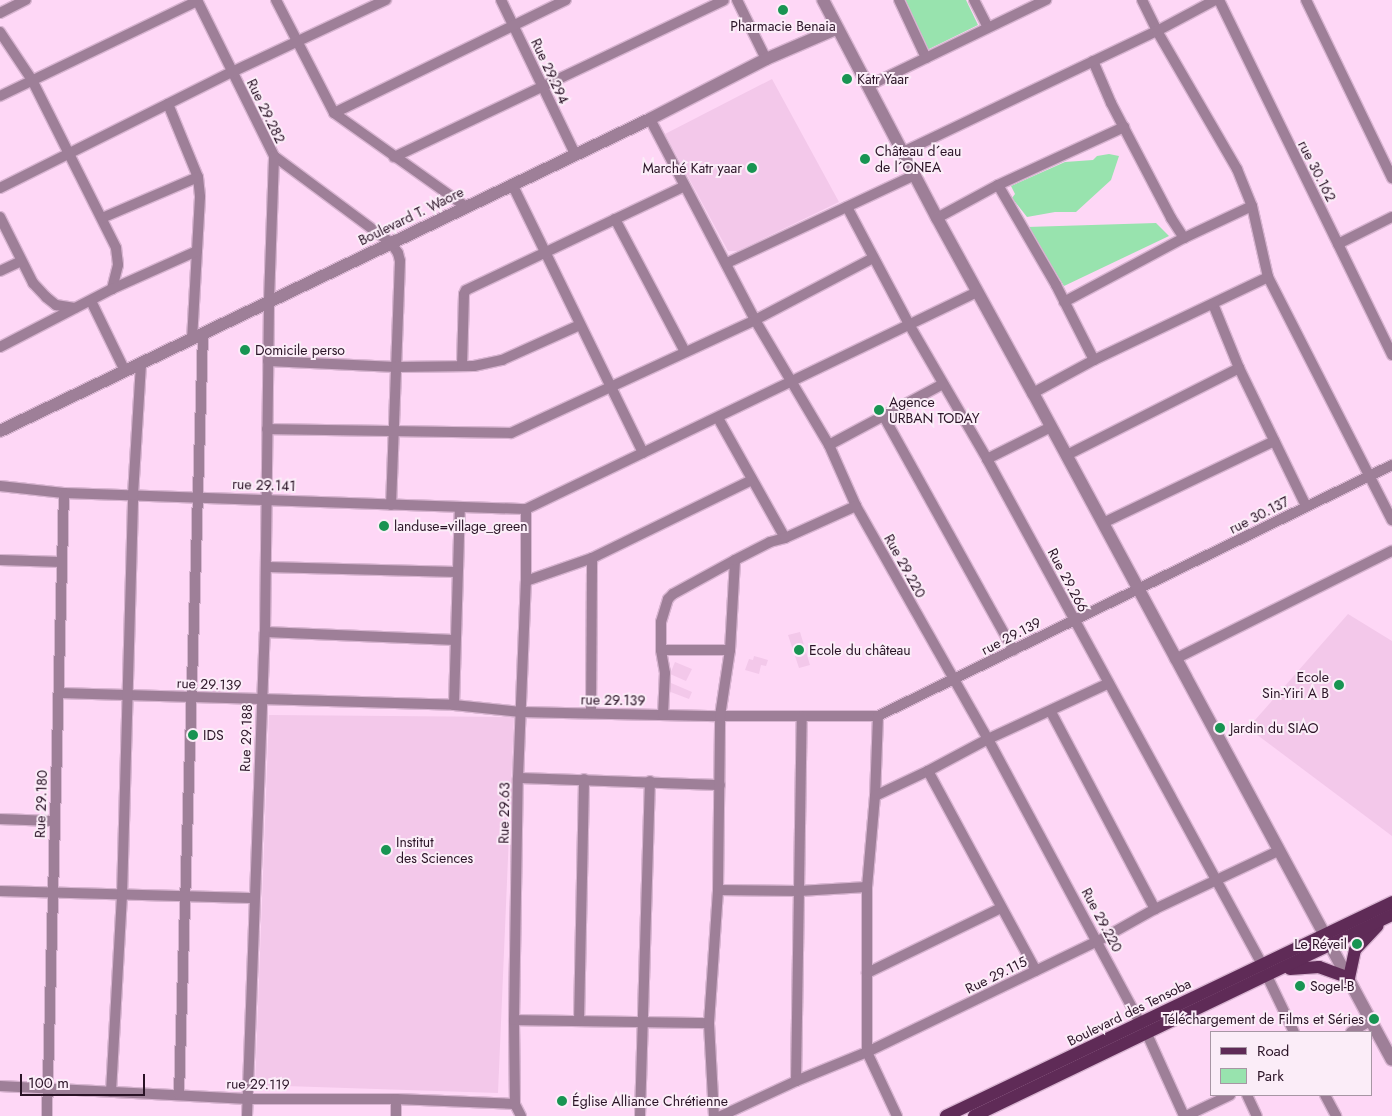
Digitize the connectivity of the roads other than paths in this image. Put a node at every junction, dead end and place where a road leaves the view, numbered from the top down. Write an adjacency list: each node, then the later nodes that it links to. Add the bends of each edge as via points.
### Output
1 (26, 0): 16 (street)
2 (276, 0): 22 (street)
3 (386, 0): 22 (street)
4 (501, 0): 17 (street, Rue 29.294)
5 (566, 0): 17 (street)
6 (724, 0): 28 (street)
7 (737, 0): 24 (street)
8 (823, 0): 19 (street)
9 (898, 0): 23 (street)
10 (974, 0): 18 (street)
11 (1046, 0): 18 (street)
12 (1142, 0): 20 (street)
13 (1217, 0): 20 (street); 57 (street, rue 30.162)
14 (1306, 0): 42 (street)
15 (197, 1): 26 (street, Rue 29.282); 27 (street)
16 (0, 13)
17 (513, 25): 28 (street, Rue 29.294); 32 (street)
18 (988, 27): 23 (street)
19 (836, 29): 24 (street, Boulevard T. Waore); 29 (street)
20 (1157, 31): 25 (street); 48 (street, via 1237,169)
21 (0, 32): 27 (street)
22 (297, 43): 26 (street); 32 (street)
23 (926, 58): 29 (street)
24 (766, 59): 33 (street, Boulevard T. Waore)
25 (1093, 61): 34 (street); 35 (street)
26 (232, 72): 31 (street); 38 (street, Rue 29.282)
27 (32, 80): 30 (street); 36 (street)
28 (541, 86): 37 (street, Rue 29.294); 39 (street)
29 (868, 86): 35 (street)
30 (0, 96)
31 (168, 104): 36 (street); 41 (street)
32 (334, 113): 39 (street)
33 (650, 119): 37 (street, Boulevard T. Waore); 45 (street, Rue 29.220)
34 (1124, 127): 44 (street); 55 (street, via 1170,218)
35 (903, 152): 40 (street)
36 (70, 153): 46 (street); 52 (street)
37 (575, 154): 43 (street, Boulevard T. Waore)
38 (274, 156): 56 (street, Rue 29.282); 68 (street, Rue 29.188)
39 (394, 157): 47 (street)
40 (915, 175): 49 (street); 53 (street)
41 (198, 176): 52 (street); 58 (street)
42 (1392, 178)
43 (512, 184): 47 (street, Boulevard T. Waore); 59 (street)
44 (998, 185): 53 (street); 69 (street)
45 (685, 186): 54 (street); 62 (street, Rue 29.220)
46 (0, 188)
47 (465, 206): 56 (street, Boulevard T. Waore)
48 (1252, 206): 55 (street); 64 (street)
49 (848, 207): 60 (street, Rue 29.266); 62 (street)
50 (0, 217): 61 (street)
51 (1392, 217): 57 (street)
52 (102, 218): 65 (street, via 116,248 118,265)
53 (936, 218): 66 (street)
54 (615, 219): 59 (street); 77 (street)
55 (1184, 238): 69 (street)
56 (391, 243): 68 (street, Boulevard T. Waore); 83 (street, via 400,261)
57 (1338, 244): 78 (street, rue 30.162)
58 (197, 251): 65 (street); 75 (street)
59 (547, 252): 73 (street); 82 (street, via 465,292)
60 (873, 258): 72 (street); 74 (street, Rue 29.266)
61 (21, 261): 63 (street); 71 (street, via 33,283 46,297 56,305)
62 (727, 263): 72 (street, Rue 29.220)
63 (0, 271)
64 (1268, 277): 70 (street); 102 (street)
65 (112, 289): 67 (street)
66 (978, 292): 74 (street); 89 (street)
67 (91, 301): 71 (street); 85 (street)
68 (269, 301): 75 (street, Boulevard T. Waore); 80 (street, Rue 29.188)
69 (1064, 302): 79 (street)
70 (1213, 304): 79 (street); 84 (street)
71 (75, 308): 76 (street)
72 (755, 320): 77 (street); 86 (street, Rue 29.220)
73 (580, 325): 82 (street, via 502,360); 88 (street)
74 (910, 326): 86 (street); 87 (street, Rue 29.266)
75 (197, 336): 81 (street, Boulevard T. Waore); 107 (street)
76 (0, 347)
77 (686, 352): 88 (street)
78 (1392, 355)
79 (1094, 360): 89 (street)
80 (268, 361): 83 (street); 93 (street, Rue 29.188)
81 (140, 363): 85 (street, Boulevard T. Waore); 106 (street)
82 (462, 366): 83 (street)
83 (396, 367): 95 (street)
84 (1239, 368): 96 (street); 99 (street)
85 (125, 371): 94 (street, Boulevard T. Waore)
86 (792, 382): 91 (street); 97 (street, Rue 29.220)
87 (943, 384): 90 (street); 100 (street, Rue 29.266)
88 (611, 388): 95 (street, via 511,433); 98 (street)
89 (1033, 392): 92 (street)
90 (883, 415): 97 (street); 131 (street)
91 (718, 418): 98 (street); 103 (street)
92 (1051, 427): 99 (street); 100 (street)
93 (267, 429): 95 (street); 108 (street, Rue 29.188)
94 (0, 431)
95 (393, 432): 109 (street)
96 (1274, 440): 111 (street); 115 (street)
97 (829, 445): 110 (street, Rue 29.220)
98 (642, 453): 113 (street)
99 (1067, 455): 115 (street)
100 (987, 459): 126 (street, Rue 29.266)
101 (1392, 465): 102 (street, rue 30.137)
102 (1368, 477): 111 (street, rue 30.137); 114 (street)
103 (752, 480): 116 (street); 118 (street)
104 (0, 486): 105 (street, rue 29.141)
105 (64, 493): 106 (street, rue 29.141); 121 (street, Rue 29.180)
106 (133, 495): 107 (street, rue 29.141); 136 (street)
107 (198, 497): 108 (street, rue 29.141); 137 (street)
108 (266, 498): 109 (street, rue 29.141); 122 (street, Rue 29.188)
109 (391, 505): 112 (street, rue 29.141)
110 (856, 506): 116 (street); 133 (street, Rue 29.220)
111 (1306, 506): 125 (street, rue 30.137)
112 (460, 508): 113 (street, rue 29.141); 123 (street)
113 (526, 508): 124 (street, Rue 29.63)
114 (1392, 520)
115 (1103, 523): 125 (street)
116 (785, 538): 120 (street)
117 (1392, 551): 132 (street)
118 (592, 558): 124 (street); 142 (street)
119 (0, 560): 121 (street)
120 (735, 560): 129 (street, via 672,594 661,622); 130 (street)
121 (61, 562): 135 (street, Rue 29.180)
122 (267, 568): 123 (street); 127 (street, Rue 29.188)
123 (457, 572): 128 (street)
124 (526, 581): 140 (street, Rue 29.63)
125 (1139, 590): 126 (street, rue 29.139); 132 (street)
126 (1074, 619): 131 (street, rue 29.139); 134 (street, Rue 29.266)
127 (265, 632): 128 (street); 138 (street, Rue 29.188)
128 (455, 640): 139 (street)
129 (662, 650): 130 (street); 143 (street, via 665,673)
130 (730, 650): 144 (street)
131 (1014, 650): 133 (street, rue 29.139)
132 (1175, 659): 156 (street)
133 (954, 680): 146 (street, rue 29.139); 147 (street, Rue 29.220)
134 (1109, 683): 141 (street); 157 (street, Rue 29.266)
135 (59, 693): 136 (street, rue 29.139); 155 (street, Rue 29.180)
136 (127, 695): 137 (street, rue 29.139); 163 (street)
137 (193, 698): 138 (street, rue 29.139); 164 (street)
138 (262, 699): 139 (street, rue 29.139); 165 (street, Rue 29.188)
139 (454, 705): 140 (street, rue 29.139)
140 (521, 712): 142 (street, rue 29.139); 149 (street, Rue 29.63)
141 (1050, 712): 147 (street); 168 (street)
142 (591, 713): 143 (street, rue 29.139)
143 (663, 715): 144 (street, rue 29.139)
144 (720, 716): 145 (street, rue 29.139); 152 (street)
145 (802, 716): 146 (street, rue 29.139); 161 (street)
146 (878, 716): 153 (street)
147 (988, 739): 148 (street); 171 (street, Rue 29.220)
148 (928, 771): 153 (street); 167 (street)
149 (518, 778): 150 (street); 178 (street, Rue 29.63)
150 (584, 779): 151 (street); 179 (street)
151 (650, 781): 152 (street); 180 (street)
152 (720, 785): 159 (street)
153 (875, 796): 158 (street)
154 (0, 820): 155 (street)
155 (54, 821): 162 (street, Rue 29.180)
156 (1278, 851): 157 (street, Rue 29.115); 170 (street)
157 (1218, 881): 168 (street, Rue 29.115); 175 (street, Rue 29.266)
158 (867, 887): 161 (street); 176 (street)
159 (718, 890): 161 (street); 182 (street)
160 (0, 891): 162 (street)
161 (799, 891): 188 (street)
162 (54, 894): 163 (street); 190 (street, Rue 29.180)
163 (122, 896): 164 (street); 191 (street)
164 (186, 896): 165 (street); 192 (street)
165 (254, 898): 196 (street, Rue 29.188)
166 (1392, 902): 170 (main road, Boulevard des Tensoba)
167 (1001, 908): 174 (street); 176 (street)
168 (1155, 909): 171 (street, Rue 29.115)
169 (1387, 918): 172 (main road, Boulevard des Tensoba); 177 (main road, via 1354,950)
170 (1324, 932): 172 (street); 175 (main road, Boulevard des Tensoba)
171 (1098, 941): 174 (street, Rue 29.115); 183 (street, Rue 29.220)
172 (1331, 945): 173 (main road, Boulevard des Tensoba); 177 (street)
173 (1284, 969): 175 (main road, Boulevard des Tensoba); 177 (main road, via 1319,967)
174 (1036, 971): 186 (street, Rue 29.115)
175 (1265, 971): 183 (main road, Boulevard des Tensoba); 184 (street, Rue 29.266)
176 (867, 974): 186 (street)
177 (1349, 978): 181 (street)
178 (514, 1020): 179 (street); 198 (street, Rue 29.63)
179 (579, 1021): 180 (street)
180 (641, 1022): 182 (street); 203 (street)
181 (1370, 1022): 185 (street); 187 (street)
182 (709, 1023): 204 (street)
183 (1144, 1029): 207 (main road, Boulevard des Tensoba); 208 (main road, Boulevard des Tensoba); 209 (street, Rue 29.220)
184 (1294, 1031)
185 (1353, 1031)
186 (867, 1052): 188 (street, Rue 29.115); 206 (street)
187 (1392, 1060)
188 (796, 1081): 205 (street, Rue 29.115)
189 (0, 1086): 190 (street, rue 29.119)
190 (47, 1089): 191 (street, rue 29.119); 199 (street, Rue 29.180)
191 (111, 1092): 192 (street, rue 29.119)
192 (180, 1094): 196 (street, rue 29.119)
193 (1228, 1096): 209 (street)
194 (1247, 1096): 210 (street)
195 (1326, 1096): 211 (street)
196 (248, 1099): 197 (street, rue 29.119); 200 (street, Rue 29.188)
197 (396, 1099): 198 (street, rue 29.119); 201 (street)
198 (515, 1104): 202 (street, Rue 29.63)
199 (47, 1116)
200 (247, 1116)
201 (396, 1116)
202 (521, 1116)
203 (640, 1116)
204 (714, 1116)
205 (722, 1116)
206 (898, 1116)
207 (946, 1116)
208 (974, 1116)
209 (1185, 1116)
210 (1257, 1116)
211 (1336, 1116)

